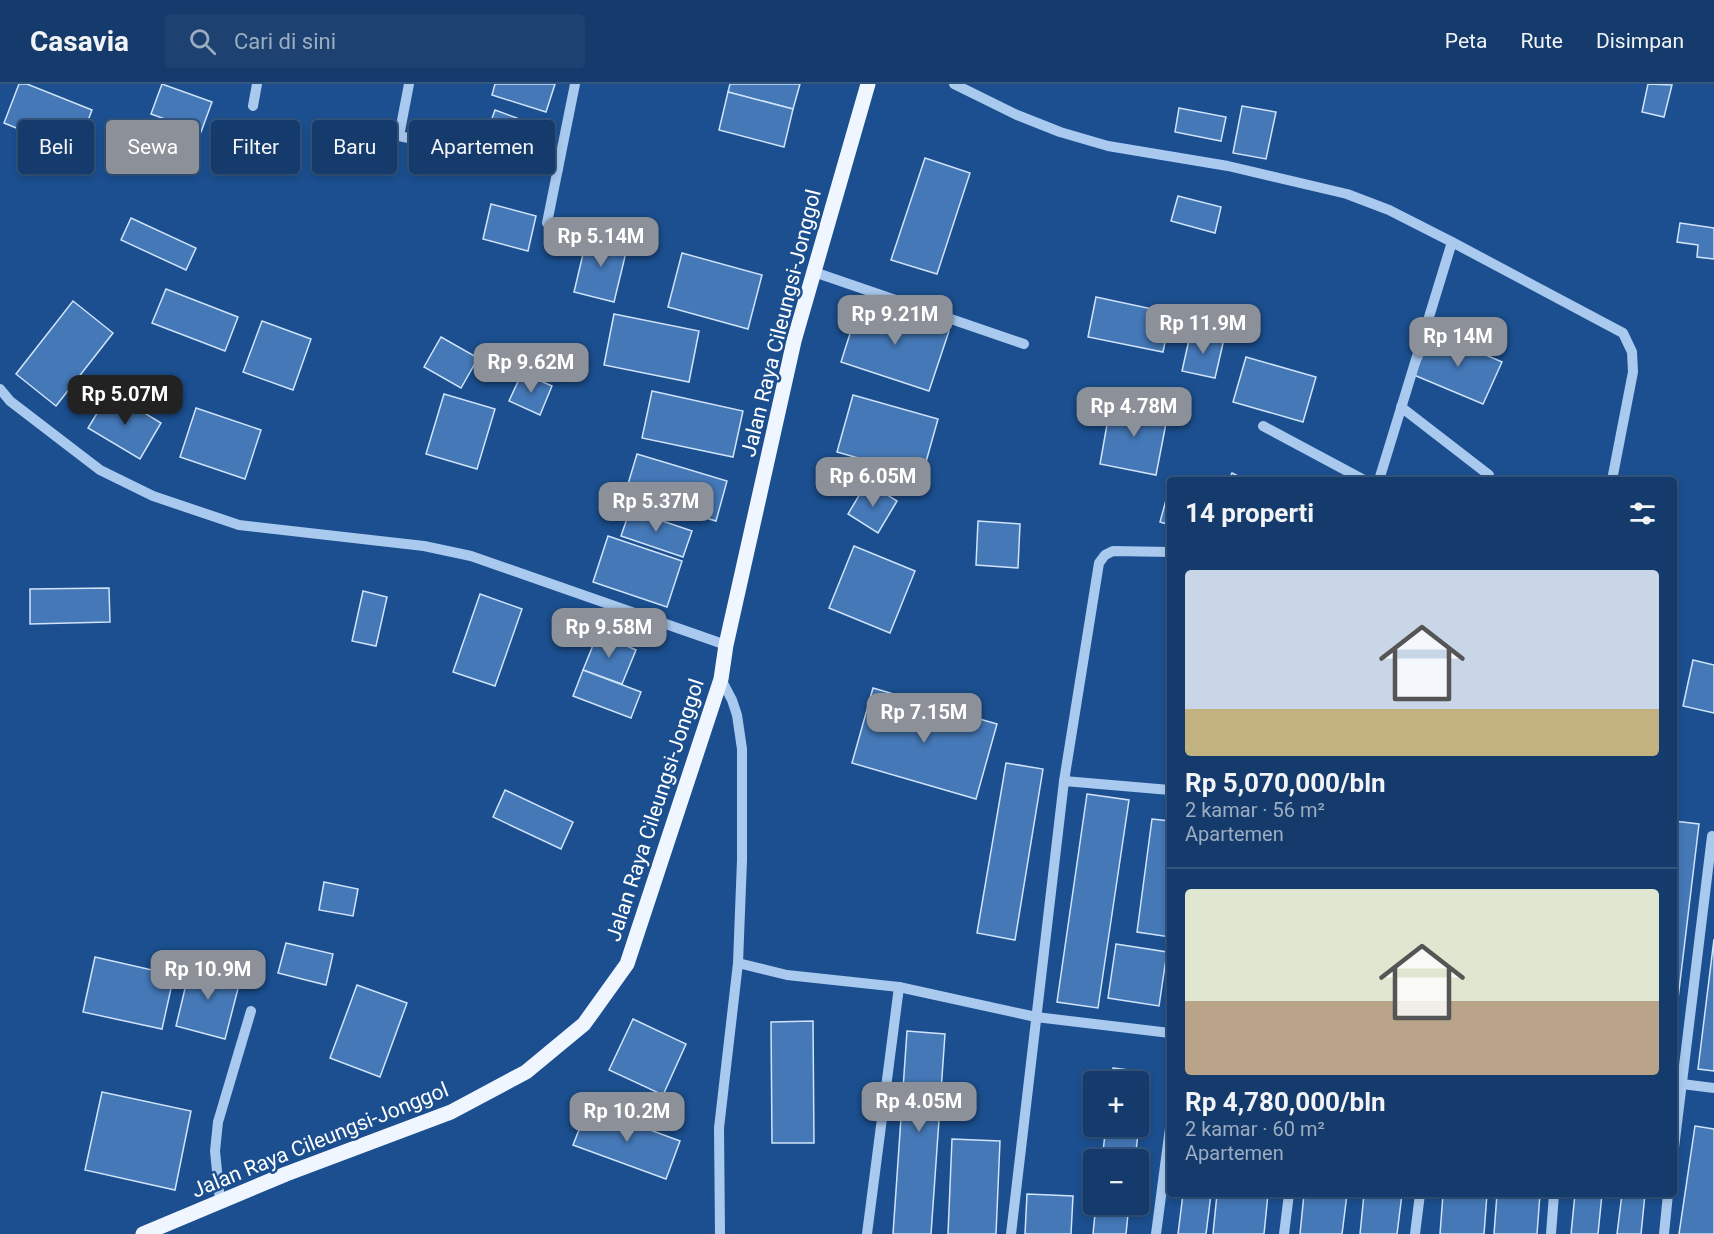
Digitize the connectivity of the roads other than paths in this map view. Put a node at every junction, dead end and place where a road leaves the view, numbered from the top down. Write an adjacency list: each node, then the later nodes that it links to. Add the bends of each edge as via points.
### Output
1 (257, 84): 6 (street)
2 (409, 84): 7 (street, via 399,136)
3 (575, 84): 7 (street)
4 (868, 84): 10 (main road, Jalan Raya Cileungsi-Jonggol)
5 (954, 84): 9 (street, via 1017,115 1108,146 1228,166 1347,194)
6 (253, 106)
7 (558, 169): 8 (street)
8 (548, 223)
9 (1452, 242): 13 (street); 18 (street, via 1623,333 1632,352 1633,372)
10 (814, 272): 11 (street); 20 (main road, Jalan Raya Cileungsi-Jonggol, via 794,341)
11 (1024, 344)
12 (0, 389): 20 (street, via 100,470 153,496 239,525 471,555)
13 (1401, 407): 16 (street); 17 (street)
14 (1263, 426): 15 (street)
15 (1358, 477)
16 (1380, 477)
17 (1490, 477)
18 (1613, 477)
19 (1167, 552): 22 (street, via 1113,551 1099,563)
20 (726, 645): 21 (main road, Jalan Raya Cileungsi-Jonggol)
21 (721, 679): 25 (street, via 732,700 742,749); 38 (main road, Jalan Raya Cileungsi-Jonggol, via 627,964 584,1024 526,1072 451,1112)
22 (1064, 781): 23 (street); 28 (street)
23 (1167, 790)
24 (1712, 836): 30 (street)
25 (738, 963): 26 (street, via 787,975); 40 (street, via 719,1128)
26 (899, 987): 28 (street); 41 (street)
27 (250, 1011): 38 (street, via 218,1122 214,1151)
28 (1036, 1017): 29 (street); 42 (street)
29 (1167, 1033)
30 (1678, 1084): 31 (street); 32 (street)
31 (1714, 1088)
32 (1677, 1100)
33 (1167, 1151): 43 (street)
34 (1289, 1197): 44 (street)
35 (1420, 1197): 45 (street)
36 (1554, 1197): 46 (street)
37 (1668, 1197): 47 (street)
38 (220, 1202): 39 (main road, Jalan Raya Cileungsi-Jonggol)
39 (143, 1234)
40 (720, 1234)
41 (867, 1234)
42 (1011, 1234)
43 (1156, 1234)
44 (1284, 1234)
45 (1415, 1234)
46 (1551, 1234)
47 (1664, 1234)

